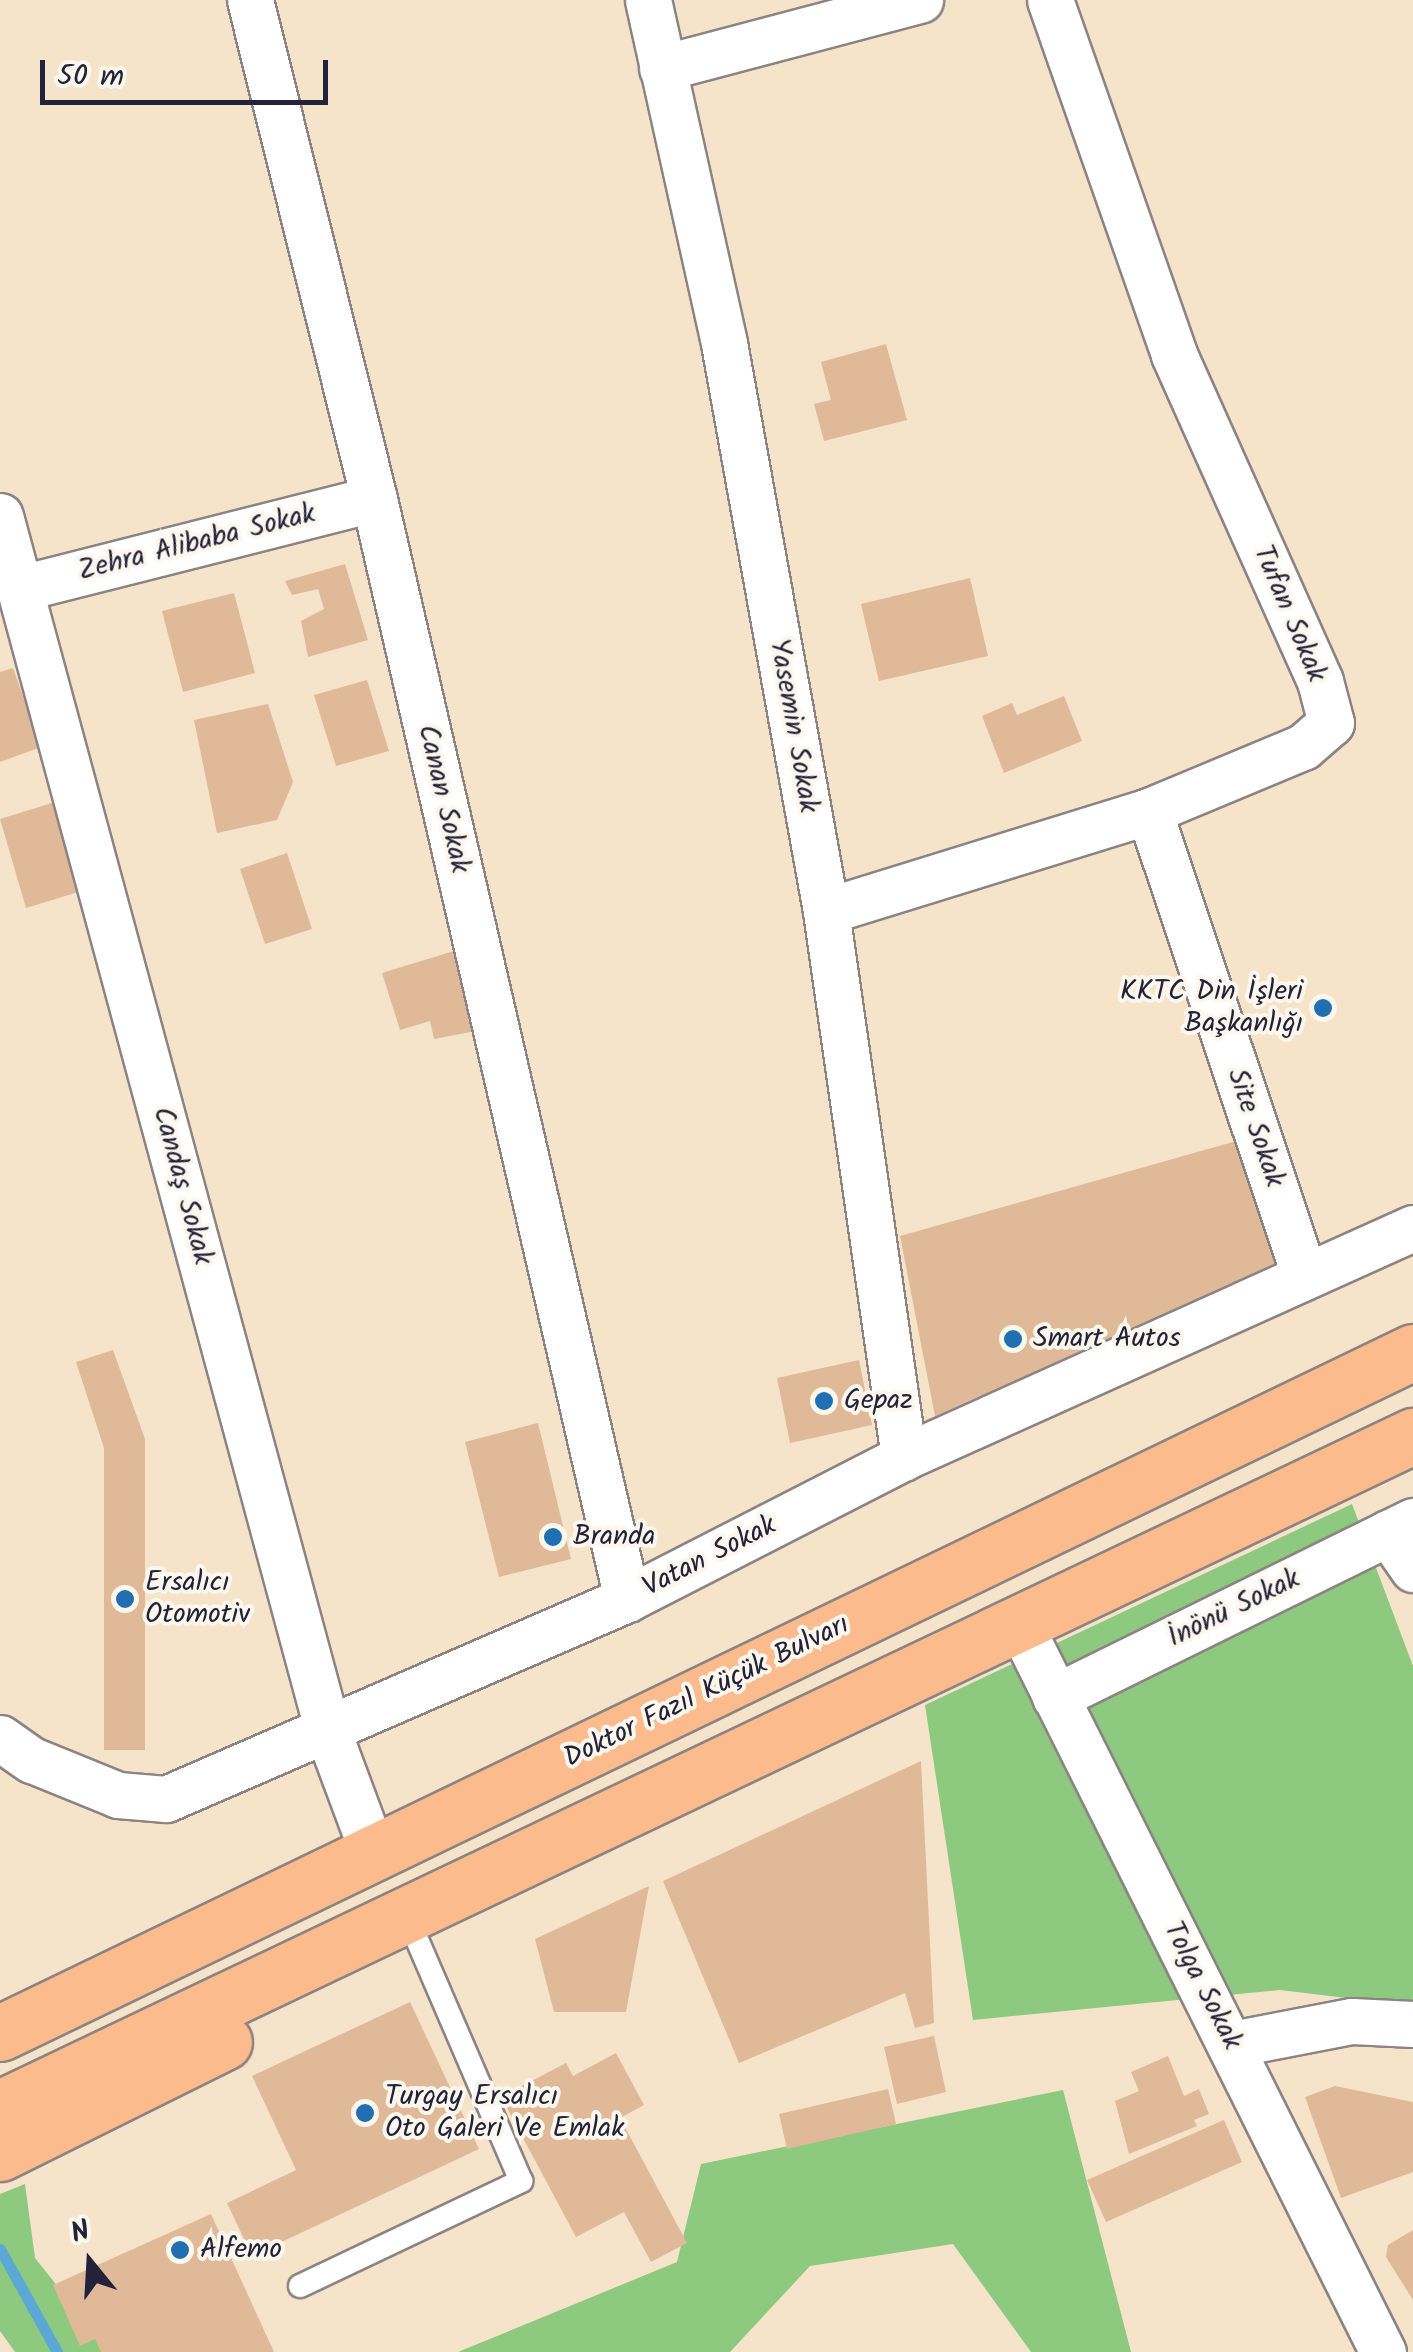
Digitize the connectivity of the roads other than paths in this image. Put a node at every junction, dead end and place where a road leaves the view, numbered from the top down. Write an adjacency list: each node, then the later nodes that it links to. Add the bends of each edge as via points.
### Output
1 (250, 0): 6 (street, Canan Sokak)
2 (648, 0): 5 (street, Yasemin Sokak)
3 (920, 0): 5 (street)
4 (1050, 0): 9 (street, Tufan Sokak, via 1174,354 1320,681 1331,723 1303,747)
5 (662, 68): 10 (street, Yasemin Sokak, via 724,343)
6 (374, 499): 8 (street, Zehra Alibaba Sokak); 17 (street, Canan Sokak)
7 (0, 516): 8 (street, Candaş Sokak)
8 (21, 588): 20 (street, Candaş Sokak)
9 (1148, 812): 10 (street, Tufan Sokak); 12 (street, Site Sokak)
10 (826, 911): 15 (street, Yasemin Sokak)
11 (1413, 1228): 12 (street, Vatan Sokak)
12 (1304, 1274): 15 (street, Vatan Sokak)
13 (1413, 1352): 23 (highway, Doktor Fazıl Küçük Bulvarı)
14 (1413, 1436): 18 (highway)
15 (904, 1458): 17 (street, Vatan Sokak)
16 (1405, 1541): 19 (street, İnönü Sokak)
17 (627, 1599): 20 (street, Vatan Sokak)
18 (1018, 1622): 19 (street, Tolga Sokak); 22 (highway)
19 (1055, 1697): 27 (street, Tolga Sokak)
20 (328, 1732): 21 (street, Vatan Sokak, via 166,1800 118,1796 32,1760); 23 (street, Candaş Sokak)
21 (0, 1738)
22 (559, 1840): 24 (highway); 28 (highway)
23 (374, 1853): 26 (highway, Doktor Fazıl Küçük Bulvarı)
24 (418, 1942): 29 (highway); 30 (lane, via 522,2181)
25 (1413, 2024): 27 (street, via 1352,2021)
26 (2, 2032)
27 (1232, 2044): 31 (street, Tolga Sokak)
28 (16, 2100)
29 (1, 2153)
30 (300, 2286)
31 (1382, 2352)

